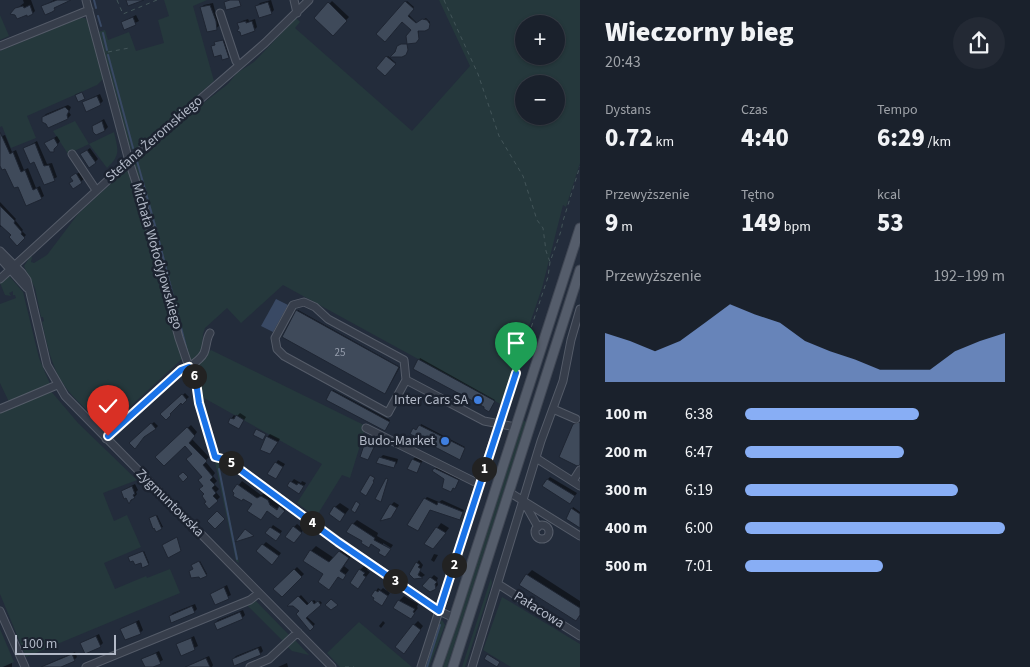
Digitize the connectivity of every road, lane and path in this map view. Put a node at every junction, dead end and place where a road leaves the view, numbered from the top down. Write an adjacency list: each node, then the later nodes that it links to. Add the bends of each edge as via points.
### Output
1 (86, 0): 7 (street, Michała Wołodyjowskiego)
2 (117, 0): 3 (path, via 123,14)
3 (156, 0)
4 (294, 0): 9 (street)
5 (309, 0): 9 (street, Stefana Żeromskiego)
6 (444, 0): 21 (path, via 478,74 499,136 522,176 537,220 543,228)
7 (89, 10): 10 (street); 12 (street, Michała Wołodyjowskiego)
8 (220, 13): 13 (street)
9 (296, 13): 13 (street, Stefana Żeromskiego)
10 (0, 46)
11 (129, 48): 12 (path)
12 (100, 54): 15 (street, Michała Wołodyjowskiego)
13 (240, 65): 15 (street, Stefana Żeromskiego)
14 (72, 154): 17 (street)
15 (128, 161): 17 (street, Stefana Żeromskiego); 27 (street, Michała Wołodyjowskiego)
16 (580, 166): 21 (path)
17 (96, 190): 22 (street, Stefana Żeromskiego)
18 (580, 228): 34 (main road)
19 (0, 251): 22 (street)
20 (0, 258): 22 (street)
21 (550, 262): 33 (path, via 548,277)
22 (13, 267): 24 (street, Stefana Żeromskiego); 29 (street, Zygmuntowska, via 25,276 44,354)
23 (580, 270): 42 (main road)
24 (0, 279)
25 (580, 309): 31 (street)
26 (210, 333): 27 (street, via 200,359)
27 (189, 367): 36 (street, via 181,370); 49 (street, Michała Wołodyjowskiego, via 196,382 215,457 227,460 336,545)
28 (406, 380): 28 (street, via 404,360 328,319 308,302 293,305 275,338 277,349 284,356 388,413); 33 (street, via 484,421)
29 (57, 385): 30 (street); 36 (street, Zygmuntowska)
30 (0, 409)
31 (553, 409): 32 (street); 37 (street)
32 (576, 419)
33 (499, 424): 34 (street); 40 (street)
34 (516, 427): 50 (main road)
35 (366, 428): 40 (street)
36 (106, 439): 47 (street, Zygmuntowska)
37 (536, 458): 39 (street); 43 (street)
38 (580, 470): 39 (street)
39 (573, 481): 41 (street)
40 (479, 484): 49 (street)
41 (580, 486)
42 (509, 492): 43 (street); 61 (main road)
43 (524, 501): 44 (street); 45 (street); 46 (street)
44 (538, 527)
45 (580, 536)
46 (498, 584): 52 (street, Pałacowa); 62 (street)
47 (259, 593): 51 (street, Zygmuntowska); 54 (street, via 250,600)
48 (0, 611): 53 (street)
49 (439, 611): 50 (street); 59 (street)
50 (454, 618): 60 (main road)
51 (298, 632): 55 (street, via 269,659); 56 (street, Zygmuntowska)
52 (580, 636)
53 (25, 667)
54 (86, 667)
55 (250, 667)
56 (332, 667)
57 (345, 667): 58 (path)
58 (354, 667)
59 (421, 667)
60 (437, 667)
61 (453, 667)
62 (472, 667)

